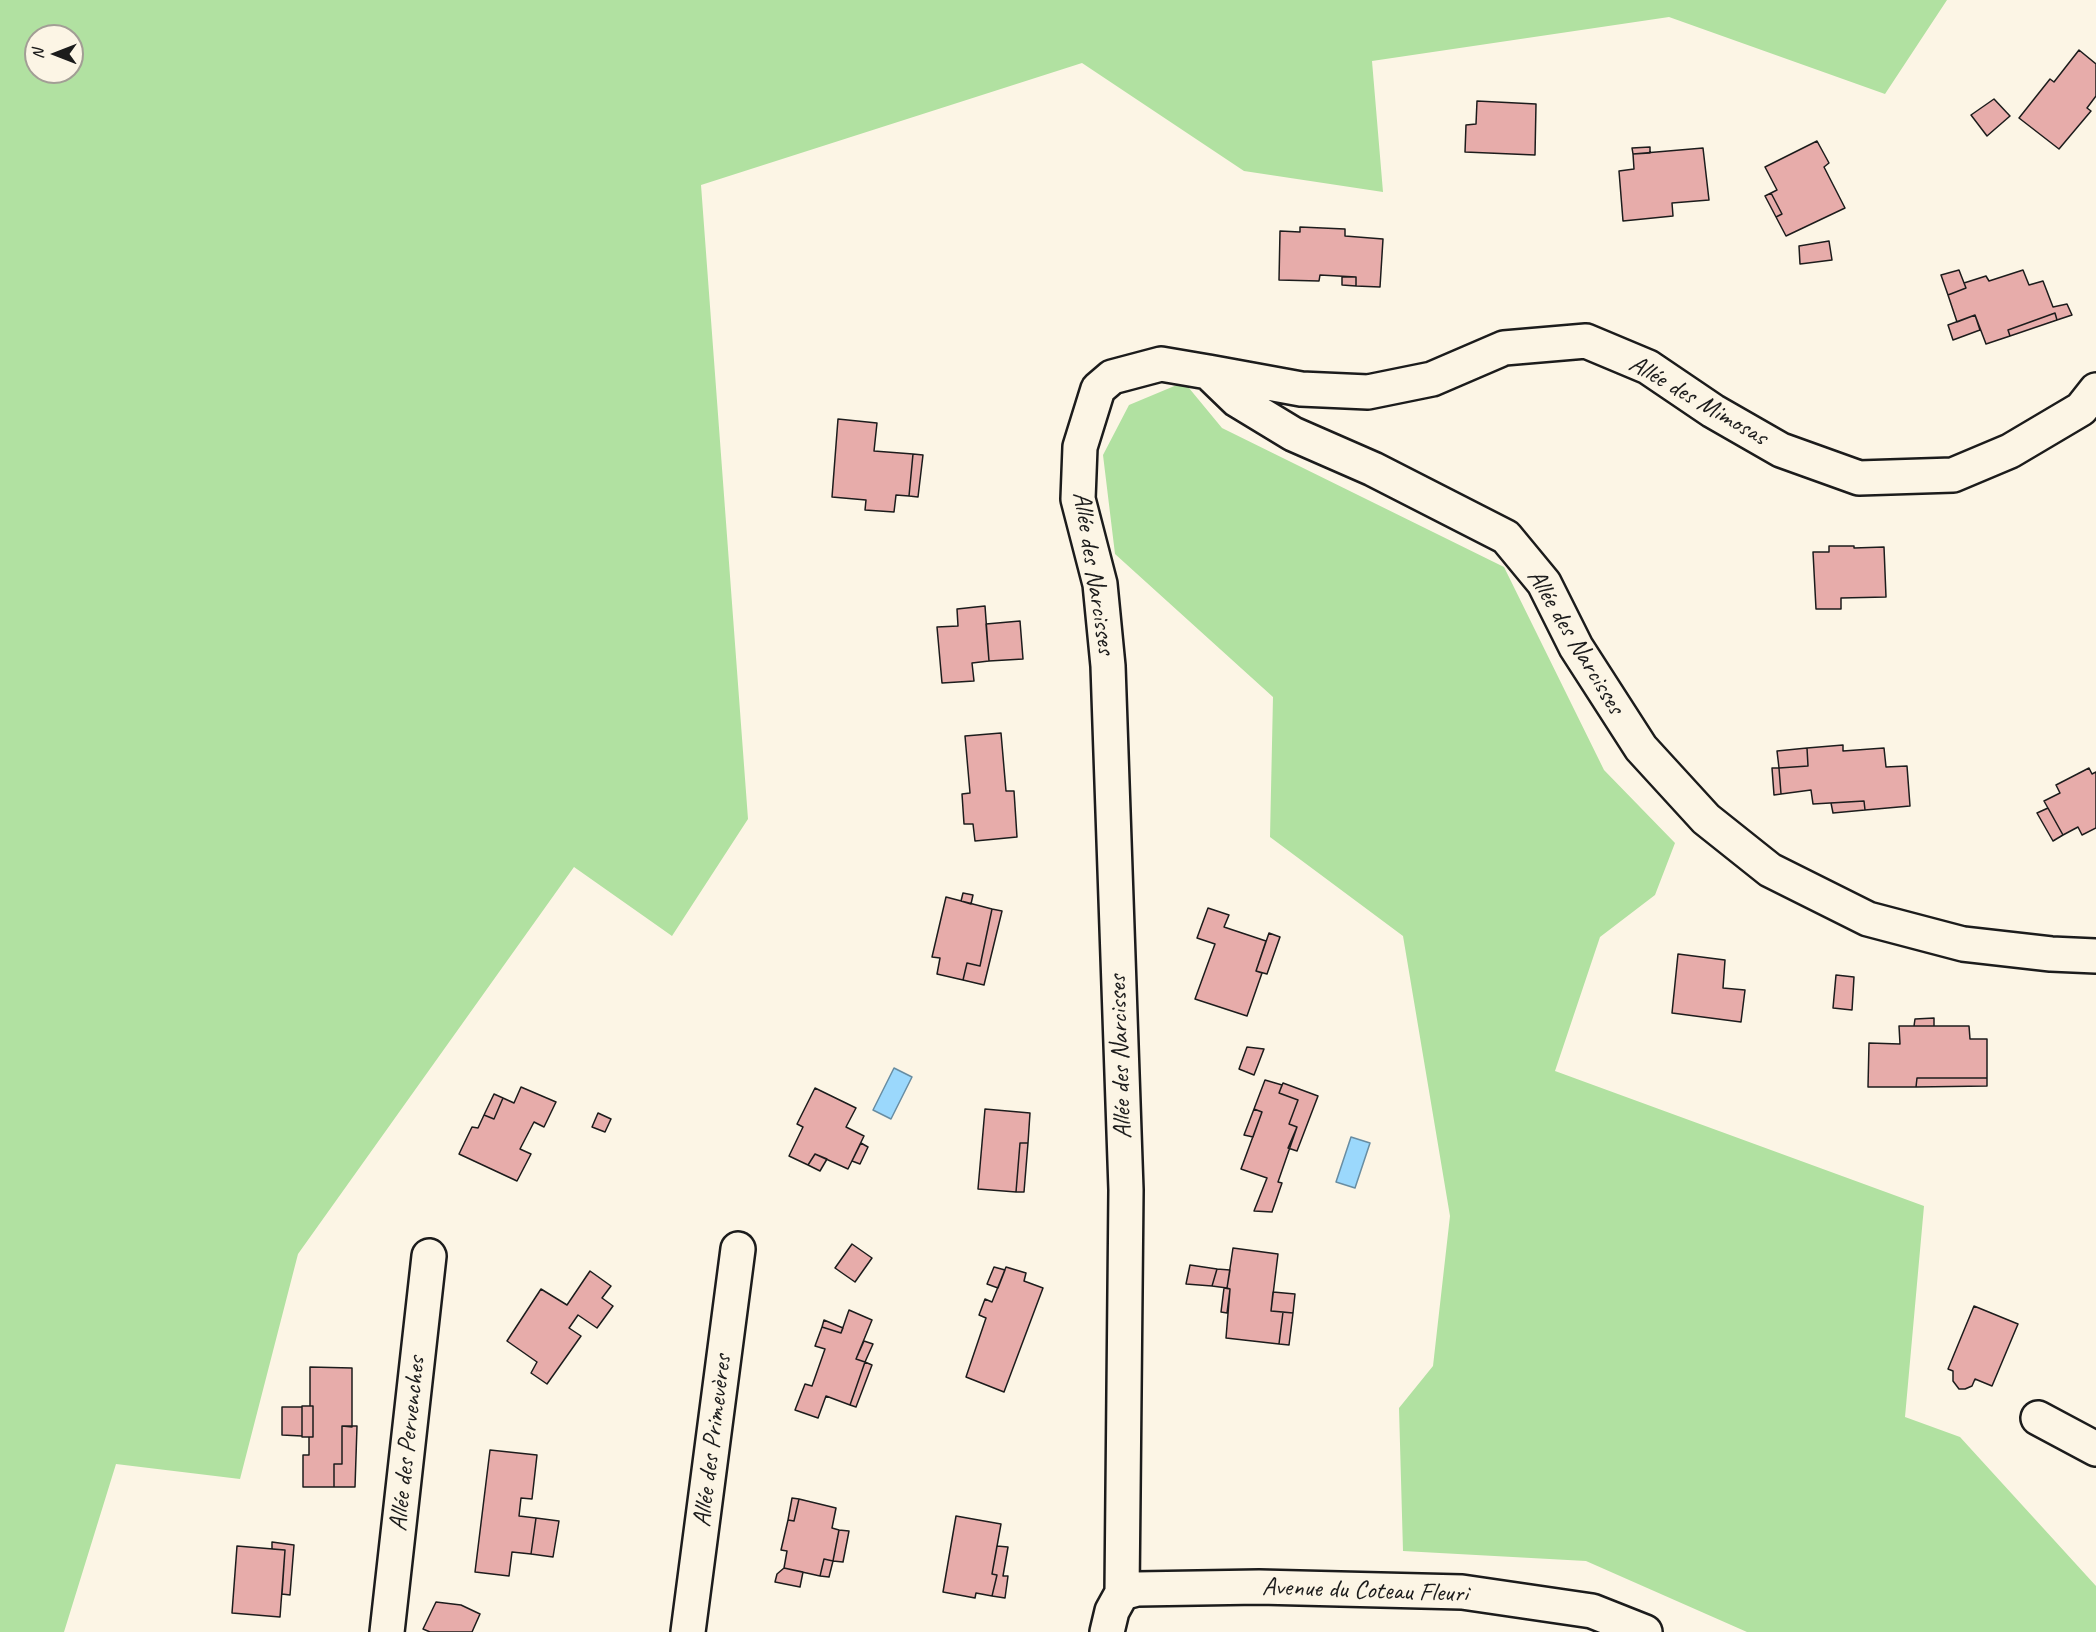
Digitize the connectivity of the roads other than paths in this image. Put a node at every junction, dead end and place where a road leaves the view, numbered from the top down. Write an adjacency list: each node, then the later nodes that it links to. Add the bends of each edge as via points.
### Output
1 (1208, 372): 2 (street, Allée des Mimosas, via 1301,389 1368,392 1432,379 1504,348 1586,342 1648,367 1713,411 1782,450 1859,478 1953,475 2031,439 2081,409); 3 (street, Allée des Narcisses, via 1237,400 1293,434 1506,537 1544,583 1576,647 1641,748 1706,819 1770,870 1878,922 1963,944); 8 (street, Allée des Narcisses, via 1161,364 1112,377 1098,389 1080,447 1078,499 1100,584 1108,666 1126,1190)
2 (2096, 390)
3 (2096, 956)
4 (738, 1249): 10 (street, Allée des Primevères)
5 (429, 1256): 9 (street, Allée des Pervenches)
6 (2038, 1418): 7 (street)
7 (2096, 1449)
8 (1122, 1593): 11 (street); 12 (street, Avenue du Coteau Fleuri, via 1137,1589 1259,1587 1462,1592 1592,1611)
9 (387, 1632)
10 (688, 1632)
11 (1107, 1632)
12 (1645, 1632)

